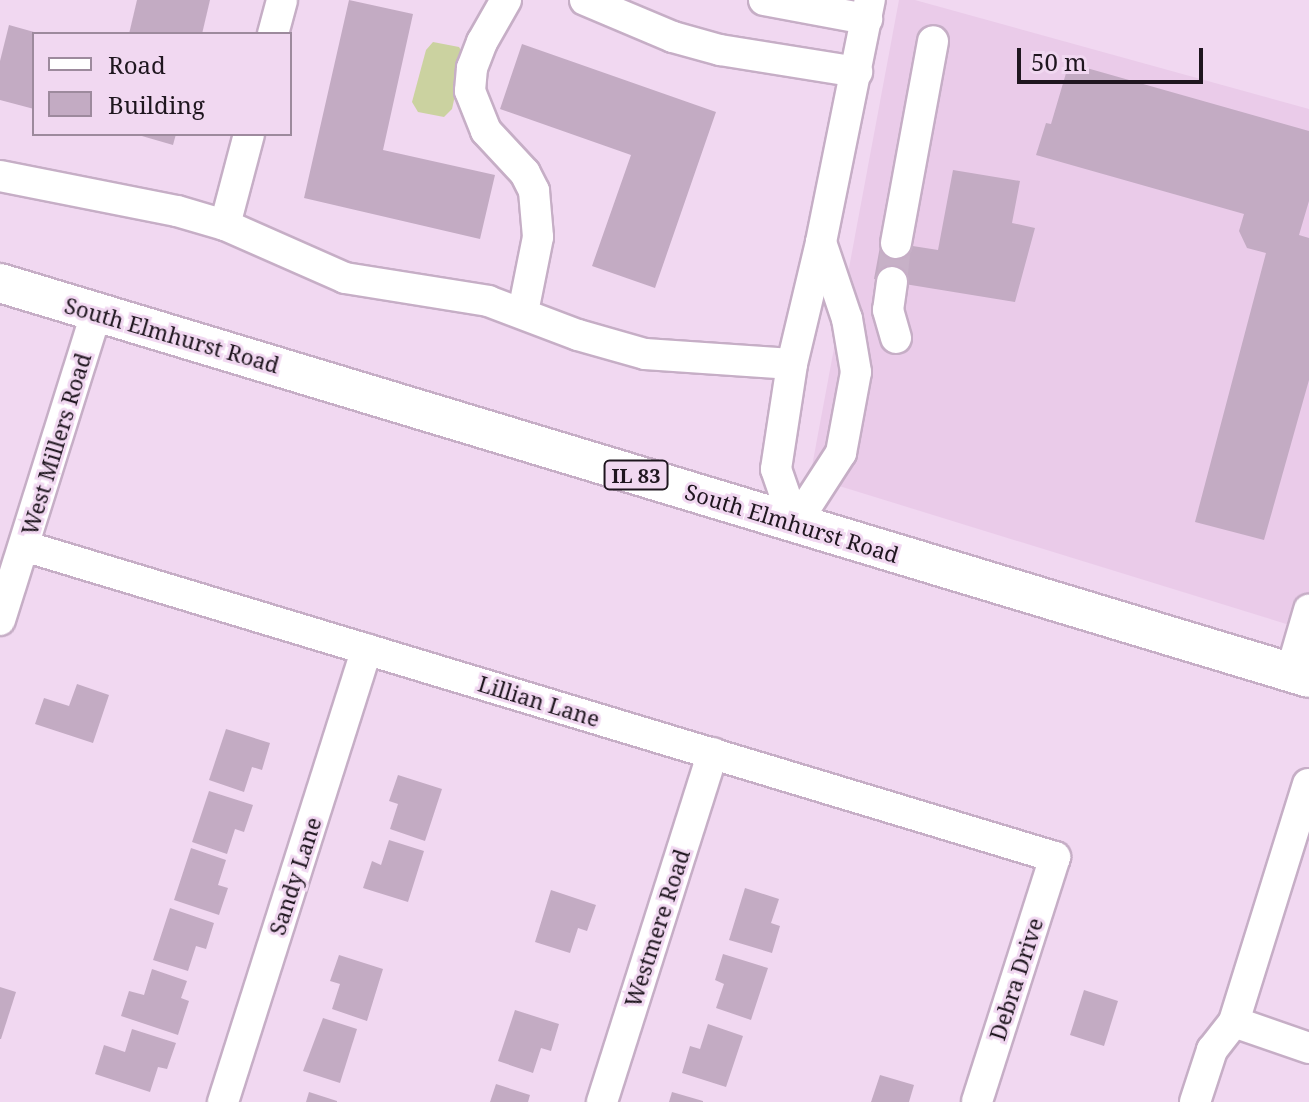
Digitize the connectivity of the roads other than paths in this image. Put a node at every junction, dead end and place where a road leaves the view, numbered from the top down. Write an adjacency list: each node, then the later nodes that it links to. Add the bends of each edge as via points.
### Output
1 (282, 0): 6 (street)
2 (506, 0): 16 (street, via 482,42 470,91 486,131 525,173 534,191 538,237)
3 (585, 0): 8 (street, via 673,37 720,50)
4 (764, 0): 5 (street)
5 (868, 10): 8 (street)
6 (274, 32)
7 (933, 41): 13 (street)
8 (857, 72): 12 (street)
9 (248, 136): 11 (street)
10 (0, 176): 11 (street, via 127,199)
11 (225, 225): 16 (street, via 345,278 488,301)
12 (821, 242): 19 (street); 20 (street, via 847,319 856,372 841,453)
13 (896, 243)
14 (892, 282): 18 (street, via 888,310)
15 (0, 283): 17 (main road, South Elmhurst Road / IL 83)
16 (523, 312): 19 (street, via 645,354)
17 (96, 314): 20 (main road, South Elmhurst Road / IL 83); 21 (street, West Millers Road)
18 (896, 338)
19 (792, 364): 20 (street, via 776,469)
20 (795, 524): 25 (main road, South Elmhurst Road / IL 83)
21 (24, 546): 23 (street, West Millers Road); 24 (street, Lillian Lane)
22 (1309, 610): 25 (street)
23 (0, 620)
24 (367, 649): 26 (street, Lillian Lane); 31 (street, Sandy Lane)
25 (1300, 675)
26 (713, 753): 28 (street, Lillian Lane); 32 (street, Westmere Road)
27 (1308, 784): 29 (street)
28 (1055, 857): 33 (street, Debra Drive)
29 (1234, 1022): 30 (street); 34 (street, via 1212,1050)
30 (1309, 1048)
31 (223, 1102)
32 (602, 1102)
33 (977, 1102)
34 (1195, 1102)

